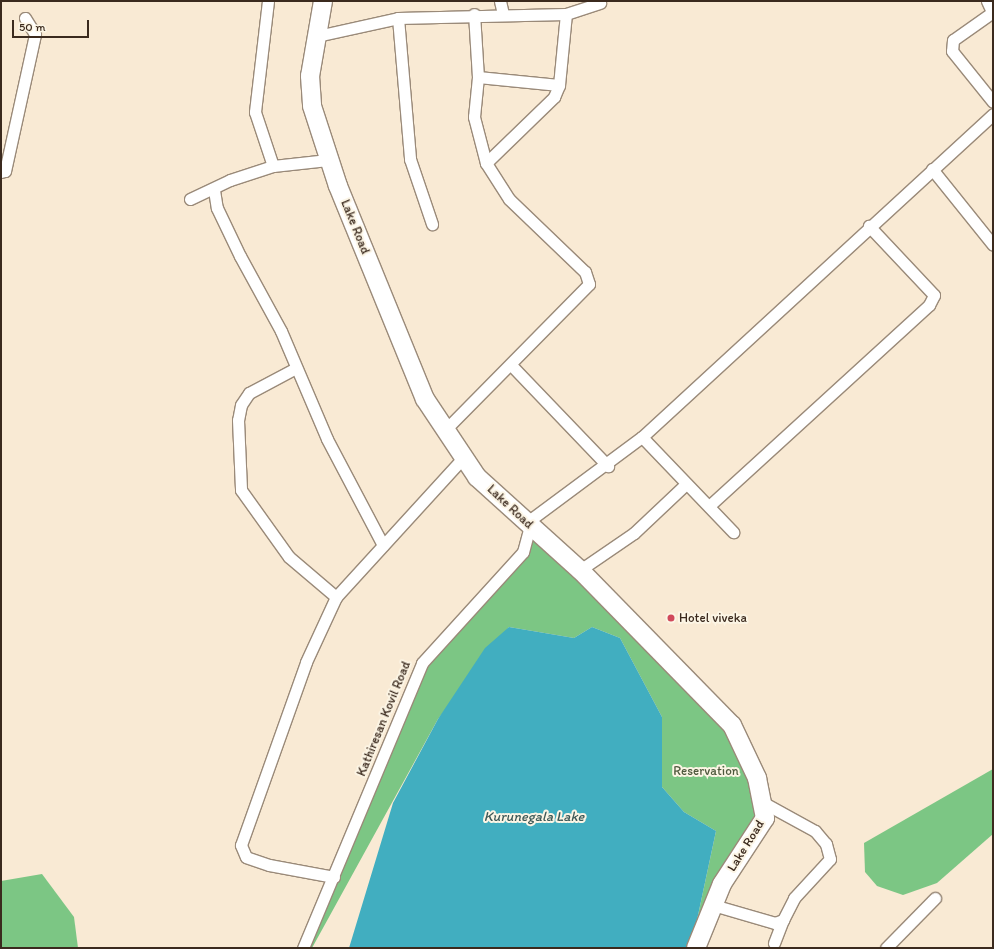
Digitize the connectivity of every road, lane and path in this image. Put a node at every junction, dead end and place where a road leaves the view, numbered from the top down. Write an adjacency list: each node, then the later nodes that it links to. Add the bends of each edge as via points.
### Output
1 (268, 1): 19 (street, via 255,112)
2 (323, 1): 12 (main road, Lake Road)
3 (500, 1): 7 (street)
4 (987, 1): 9 (street)
5 (600, 3): 8 (street)
6 (474, 14): 7 (street); 11 (street); 13 (street)
7 (503, 14): 8 (street)
8 (566, 14): 14 (street)
9 (992, 14): 15 (street, via 953,40 952,51)
10 (25, 18): 21 (street, via 35,34 5,171)
11 (398, 18): 12 (street); 24 (street, via 410,159)
12 (317, 36): 17 (main road, Lake Road, via 310,76 312,106)
13 (478, 77): 14 (street); 18 (street, via 474,117)
14 (559, 85): 18 (street, via 554,97)
15 (993, 102)
16 (993, 114): 20 (street)
17 (328, 160): 19 (street); 29 (main road, Lake Road, via 425,398)
18 (486, 163): 27 (street, via 510,199 585,272 590,284)
19 (273, 166): 22 (street, via 230,180)
20 (932, 170): 25 (street); 26 (street)
21 (1, 172)
22 (214, 190): 23 (street); 28 (street, via 217,208)
23 (190, 198)
24 (432, 224)
25 (869, 226): 30 (street); 34 (street, via 934,295 929,305)
26 (993, 245)
27 (512, 366): 29 (street); 32 (street)
28 (296, 368): 37 (street, via 327,438); 39 (street, via 249,393 241,405 238,420 241,490 289,557)
29 (445, 430): 31 (main road, Lake Road)
30 (642, 437): 32 (street); 33 (street)
31 (464, 456): 35 (main road, Lake Road, via 477,477); 37 (street)
32 (608, 466): 35 (street)
33 (686, 484): 34 (street); 38 (street, via 634,533)
34 (710, 506): 36 (street)
35 (528, 524): 38 (main road, Lake Road); 41 (street, Kathiresan Kovil Road, via 523,552 422,663)
36 (733, 532)
37 (383, 545): 39 (street)
38 (580, 570): 40 (main road, Lake Road, via 732,725 757,778)
39 (336, 597): 41 (street, via 304,669 241,846 246,857 270,865)
40 (762, 802): 43 (main road, Lake Road, via 764,818 722,884); 44 (street, via 814,831 826,844 830,859 794,898)
41 (334, 878): 46 (street, Kathiresan Kovil Road)
42 (936, 898): 48 (street)
43 (713, 905): 44 (street, via 775,923); 47 (main road, Lake Road)
44 (783, 920): 45 (street)
45 (774, 943)
46 (303, 948)
47 (696, 948)
48 (886, 948)

